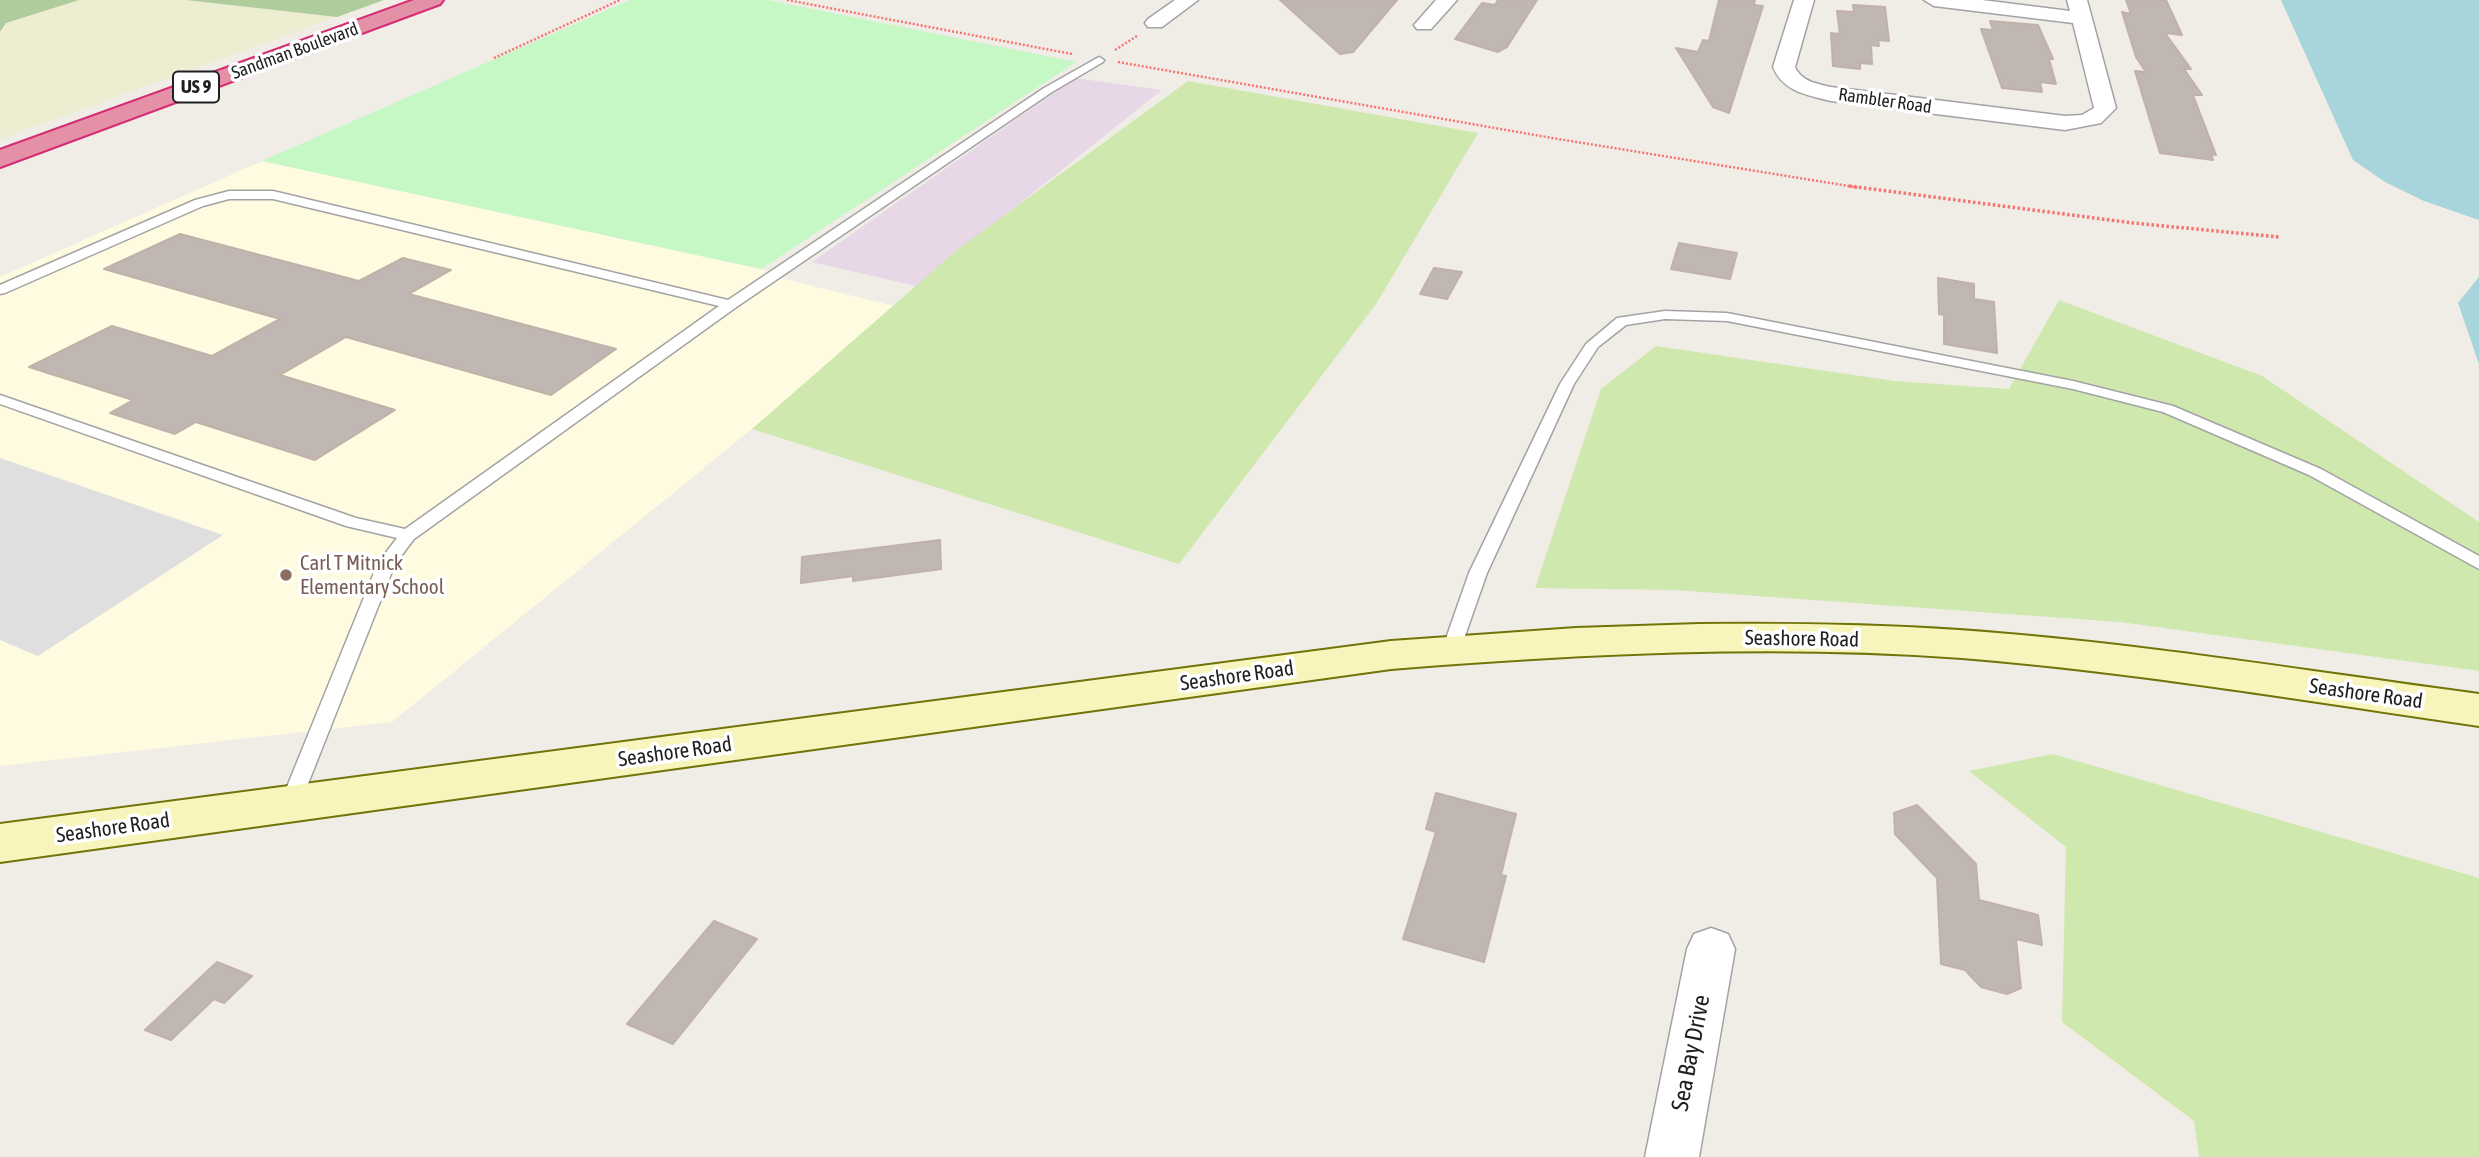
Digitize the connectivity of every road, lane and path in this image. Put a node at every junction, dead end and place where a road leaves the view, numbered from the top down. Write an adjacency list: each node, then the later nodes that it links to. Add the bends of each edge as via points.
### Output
1 (433, 0): 13 (highway, Sandman Boulevard / US 9)
2 (620, 0): 11 (path)
3 (787, 0): 12 (path)
4 (1188, 0): 9 (street)
5 (1447, 0): 10 (street)
6 (1804, 0): 8 (street, Rambler Road, via 1784,67 1800,85 1831,94 2065,123 2091,119 2105,108)
7 (1934, 0): 8 (street)
8 (2080, 9)
9 (1155, 23): 12 (path)
10 (1424, 25)
11 (494, 58)
12 (1099, 60): 14 (path, via 1891,193); 16 (lane, via 1059,82)
13 (0, 159)
14 (2278, 237)
15 (0, 290): 16 (lane, via 199,203 250,193)
16 (730, 306): 18 (lane)
17 (0, 400): 18 (lane, via 352,522)
18 (408, 535): 22 (lane, via 387,563)
19 (2479, 563): 20 (lane, via 2315,472 2168,409 2073,385 1727,317 1665,315 1622,321 1593,344 1567,384 1478,573)
20 (1451, 650): 21 (main road, Seashore Road, via 1656,637 1885,640 2141,663); 22 (main road, Seashore Road)
21 (2479, 710)
22 (290, 804): 23 (main road, Seashore Road)
23 (0, 843)
24 (1711, 949): 25 (street, Sea Bay Drive)
25 (1672, 1157)

